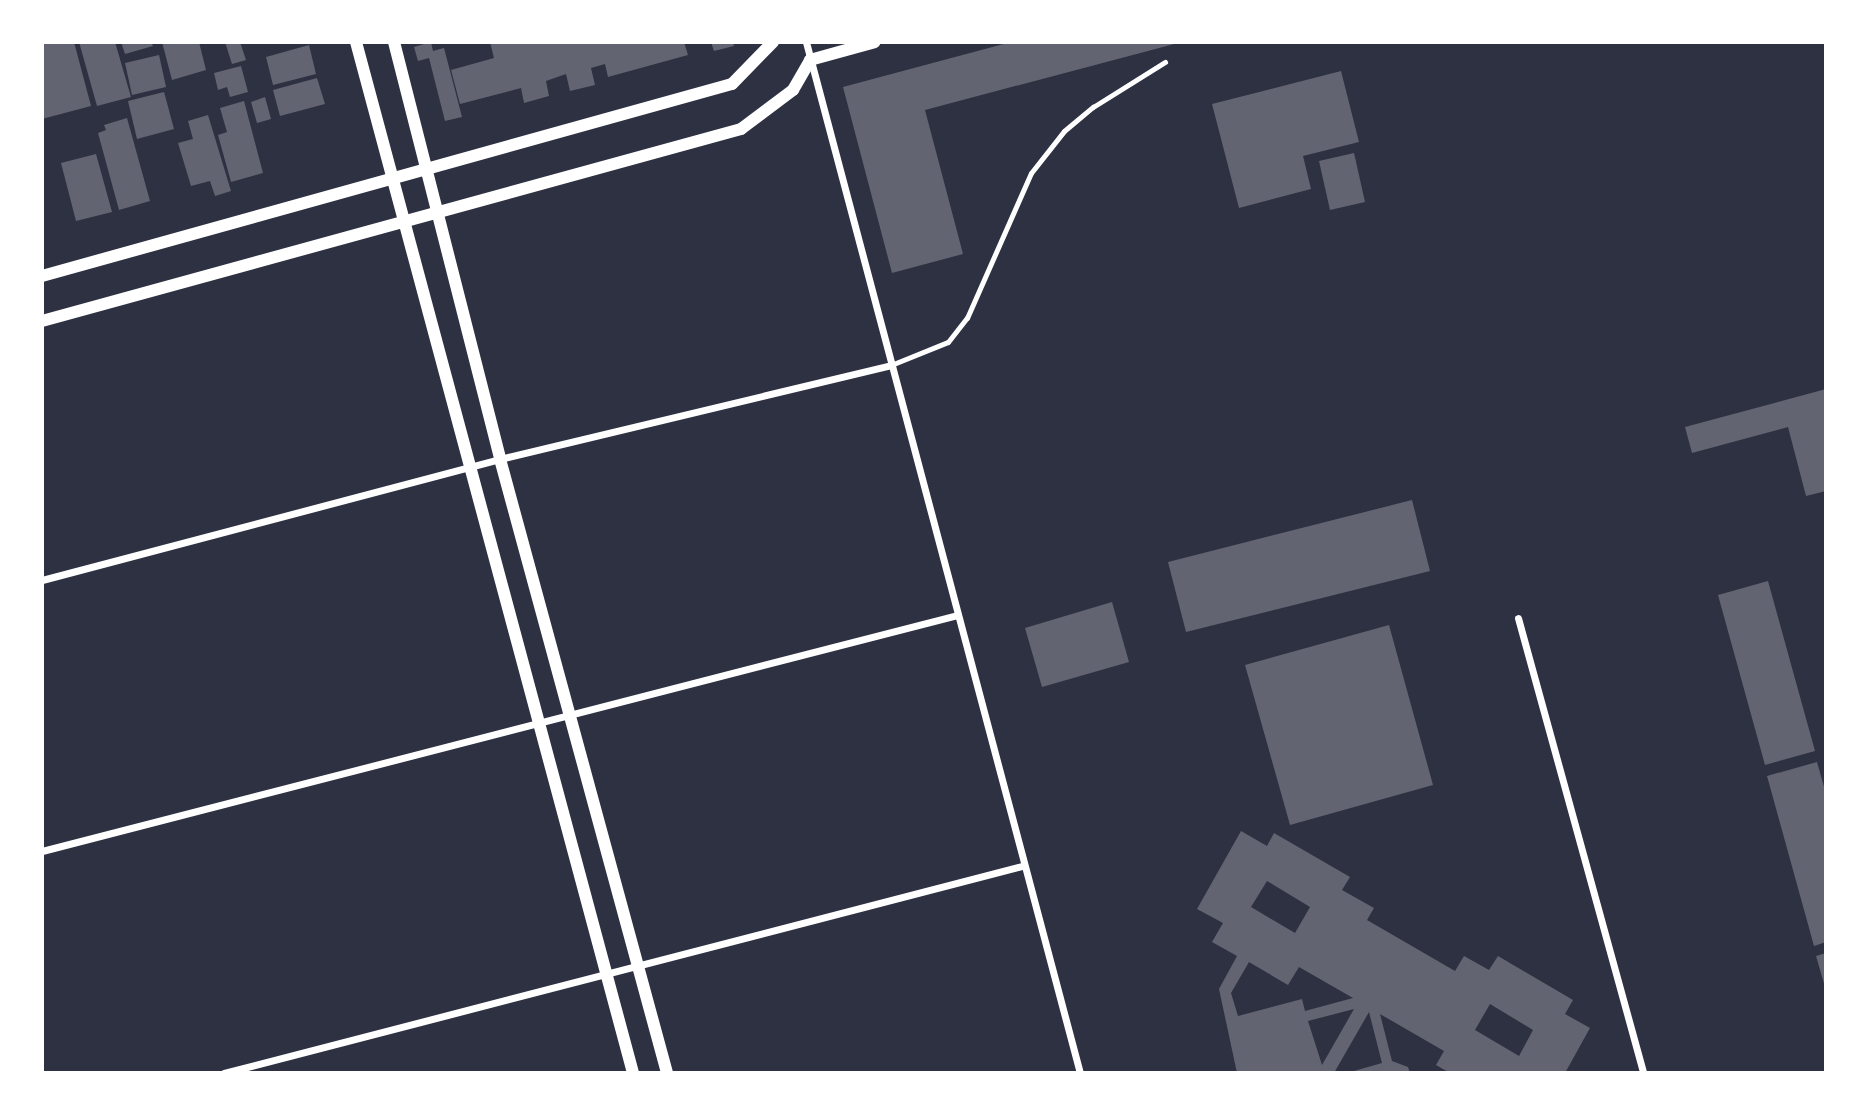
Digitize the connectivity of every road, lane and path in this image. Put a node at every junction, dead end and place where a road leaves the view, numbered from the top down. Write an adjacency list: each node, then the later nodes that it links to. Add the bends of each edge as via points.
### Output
1 (356, 42): 9 (street)
2 (394, 42): 8 (street)
3 (773, 42): 8 (street, via 732,84)
4 (806, 42): 6 (street)
5 (875, 42): 6 (street)
6 (810, 60): 10 (street, via 793,90 741,129); 14 (street)
7 (1165, 62): 14 (lane, via 1064,131 1031,173 967,318 948,342)
8 (428, 170): 9 (street); 10 (street)
9 (394, 179): 11 (street); 12 (street)
10 (438, 212): 11 (street); 15 (street)
11 (404, 220): 13 (street); 16 (street)
12 (42, 276)
13 (42, 321)
14 (888, 366): 15 (street); 18 (street)
15 (500, 459): 16 (street); 20 (street)
16 (467, 468): 17 (street); 21 (street)
17 (42, 580)
18 (957, 615): 20 (street); 23 (street)
19 (1518, 618): 30 (street)
20 (569, 712): 21 (street); 24 (street)
21 (538, 722): 22 (street); 25 (street)
22 (42, 850)
23 (1022, 866): 24 (street); 29 (street)
24 (639, 964): 25 (street); 28 (street)
25 (606, 973): 26 (street); 27 (street)
26 (224, 1073)
27 (633, 1073)
28 (667, 1073)
29 (1080, 1073)
30 (1643, 1073)

